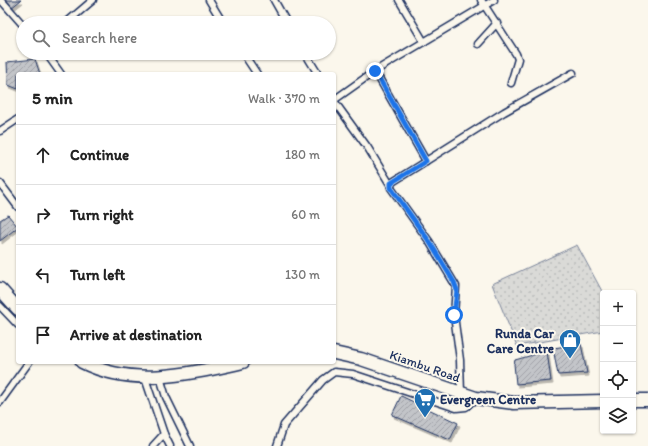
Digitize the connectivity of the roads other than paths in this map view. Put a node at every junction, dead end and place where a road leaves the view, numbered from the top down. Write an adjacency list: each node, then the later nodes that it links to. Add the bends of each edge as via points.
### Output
1 (1, 0): 11 (street)
2 (93, 0): 8 (street)
3 (209, 0): 9 (street)
4 (274, 0): 10 (street)
5 (399, 0): 13 (street)
6 (494, 0): 7 (street)
7 (483, 3): 12 (street); 13 (street)
8 (74, 16)
9 (219, 16)
10 (283, 16)
11 (16, 17)
12 (497, 23): 14 (street); 23 (street, via 518,60)
13 (424, 42): 18 (street)
14 (478, 44)
15 (51, 60): 19 (street)
16 (248, 60): 20 (street)
17 (309, 60): 21 (street)
18 (375, 71): 24 (street); 28 (street)
19 (60, 72)
20 (256, 72)
21 (317, 72)
22 (573, 73): 28 (street)
23 (512, 83)
24 (336, 100)
25 (336, 104): 30 (street, via 368,148)
26 (16, 120): 27 (street)
27 (0, 131)
28 (426, 161): 30 (street, via 391,183)
29 (0, 184): 31 (street)
30 (391, 186): 44 (street, via 456,286 454,315 460,360)
31 (16, 204)
32 (0, 289): 34 (highway)
33 (0, 306): 35 (street)
34 (16, 306)
35 (16, 323)
36 (336, 353): 42 (highway, Kiambu Road, via 361,359)
37 (28, 364): 49 (street)
38 (87, 364): 41 (highway, via 112,373)
39 (234, 364): 40 (highway, via 195,373)
40 (160, 377): 41 (highway); 53 (street, via 166,397)
41 (145, 378): 50 (street)
42 (421, 380): 43 (street); 44 (highway, Kiambu Road)
43 (415, 394): 45 (street, via 456,408 466,408); 54 (street, via 345,372 334,372 284,425)
44 (461, 394): 45 (highway, Kiambu Road)
45 (476, 398): 48 (highway, Kiambu Road, via 514,403)
46 (636, 400): 47 (highway)
47 (648, 400)
48 (600, 401)
49 (0, 402)
50 (164, 434): 51 (street); 52 (street)
51 (152, 446)
52 (170, 446)
53 (190, 446)
54 (277, 446)

